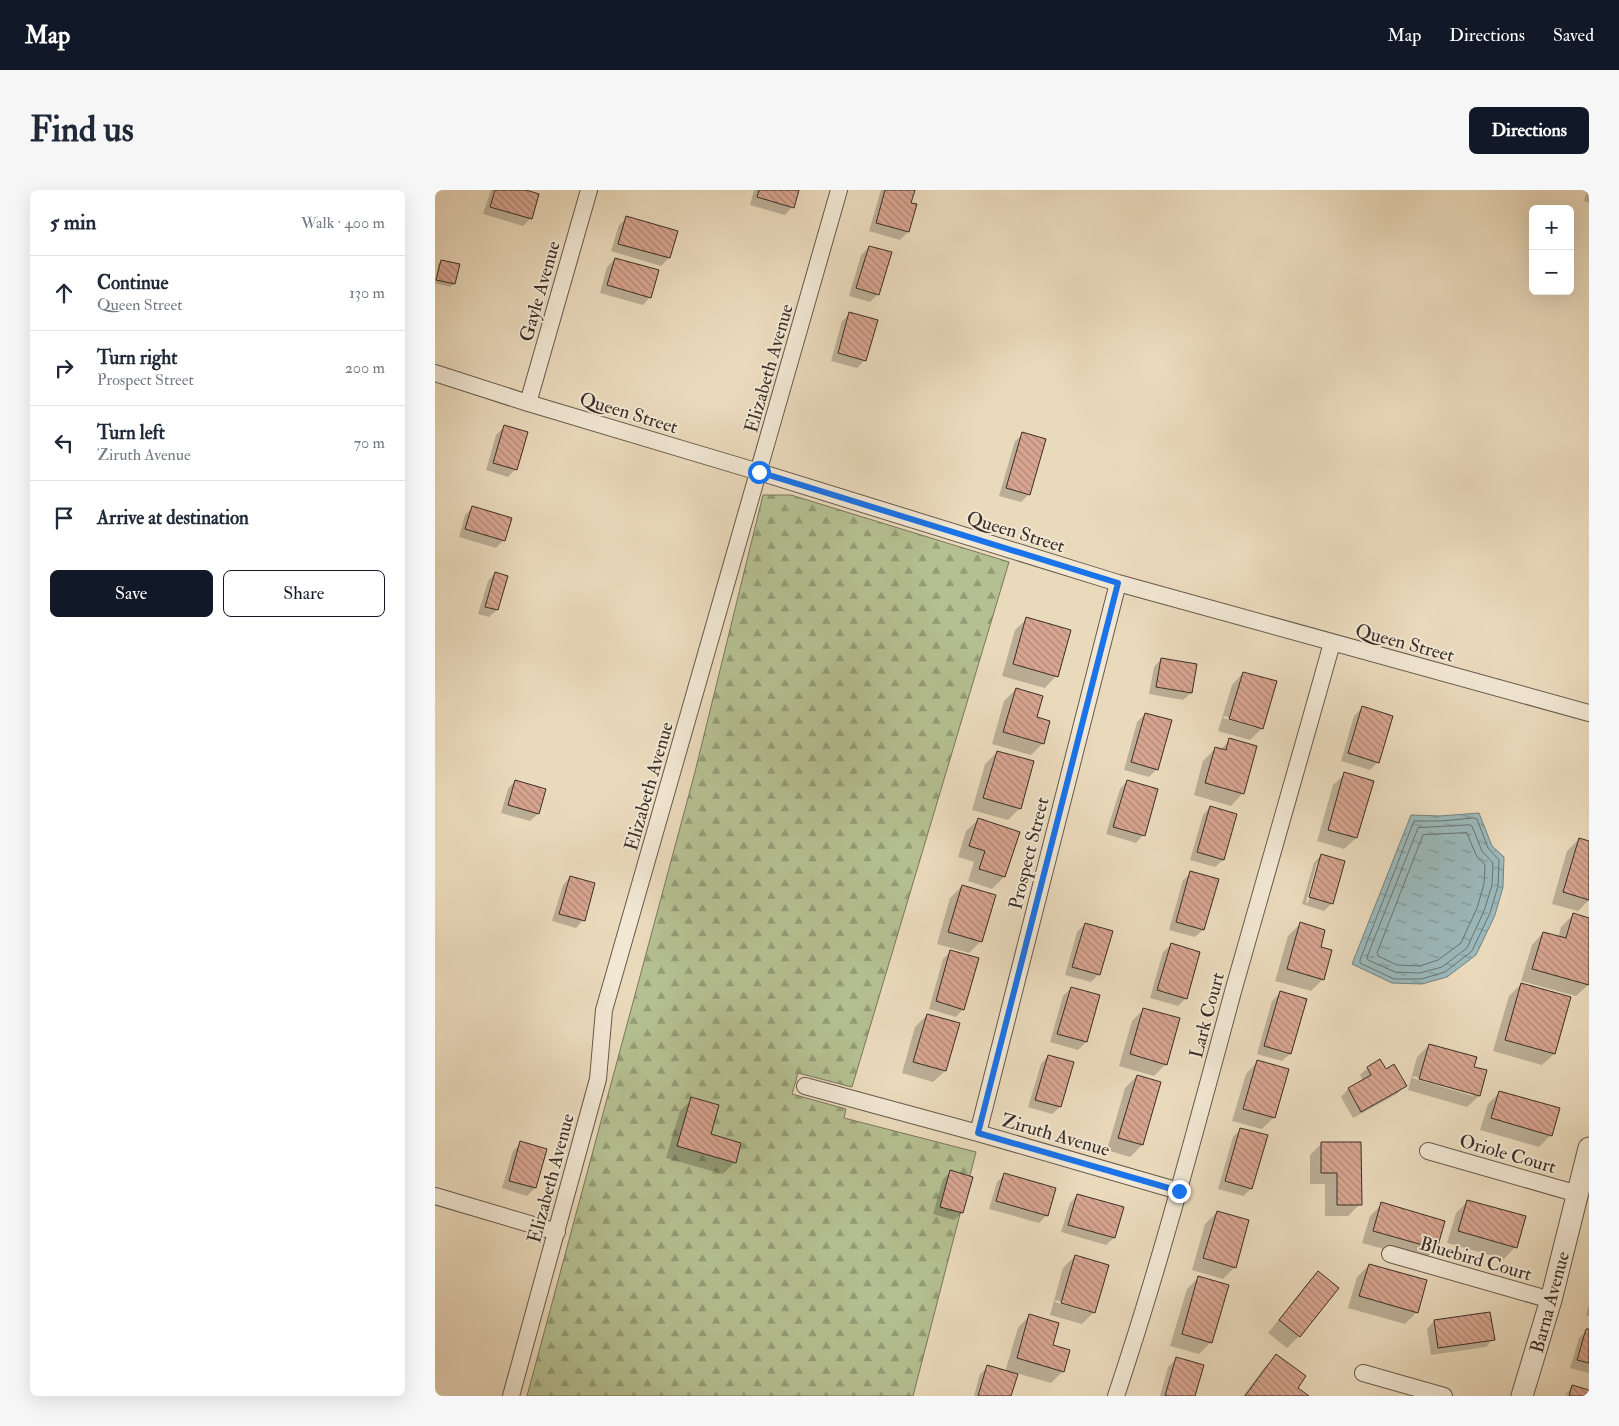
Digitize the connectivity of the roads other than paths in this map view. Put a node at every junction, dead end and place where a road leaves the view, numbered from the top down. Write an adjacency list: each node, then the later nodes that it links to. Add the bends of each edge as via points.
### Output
1 (589, 190): 4 (street, Gayle Avenue)
2 (839, 190): 5 (street, Elizabeth Avenue)
3 (435, 373): 4 (street, Queen Street)
4 (529, 403): 5 (street, Queen Street)
5 (759, 472): 6 (street, Queen Street); 16 (street, Elizabeth Avenue, via 604,1010 598,1078)
6 (1118, 583): 7 (street, Queen Street); 10 (street, Prospect Street)
7 (1332, 643): 8 (street, Queen Street); 13 (street, Lark Court)
8 (1589, 713)
9 (805, 1086): 10 (street, Ziruth Avenue)
10 (978, 1133): 13 (street, Ziruth Avenue)
11 (1589, 1148): 14 (street, Barna Avenue)
12 (1428, 1151): 14 (street, Oriole Court)
13 (1179, 1191): 21 (street, Lark Court)
14 (1578, 1194): 18 (street, Barna Avenue)
15 (435, 1196): 16 (street)
16 (557, 1232): 20 (street, Elizabeth Avenue)
17 (1390, 1254): 18 (street, Bluebird Court)
18 (1551, 1300): 23 (street, Barna Avenue)
19 (1363, 1373): 22 (street)
20 (511, 1396)
21 (1116, 1396)
22 (1444, 1396)
23 (1522, 1396)

